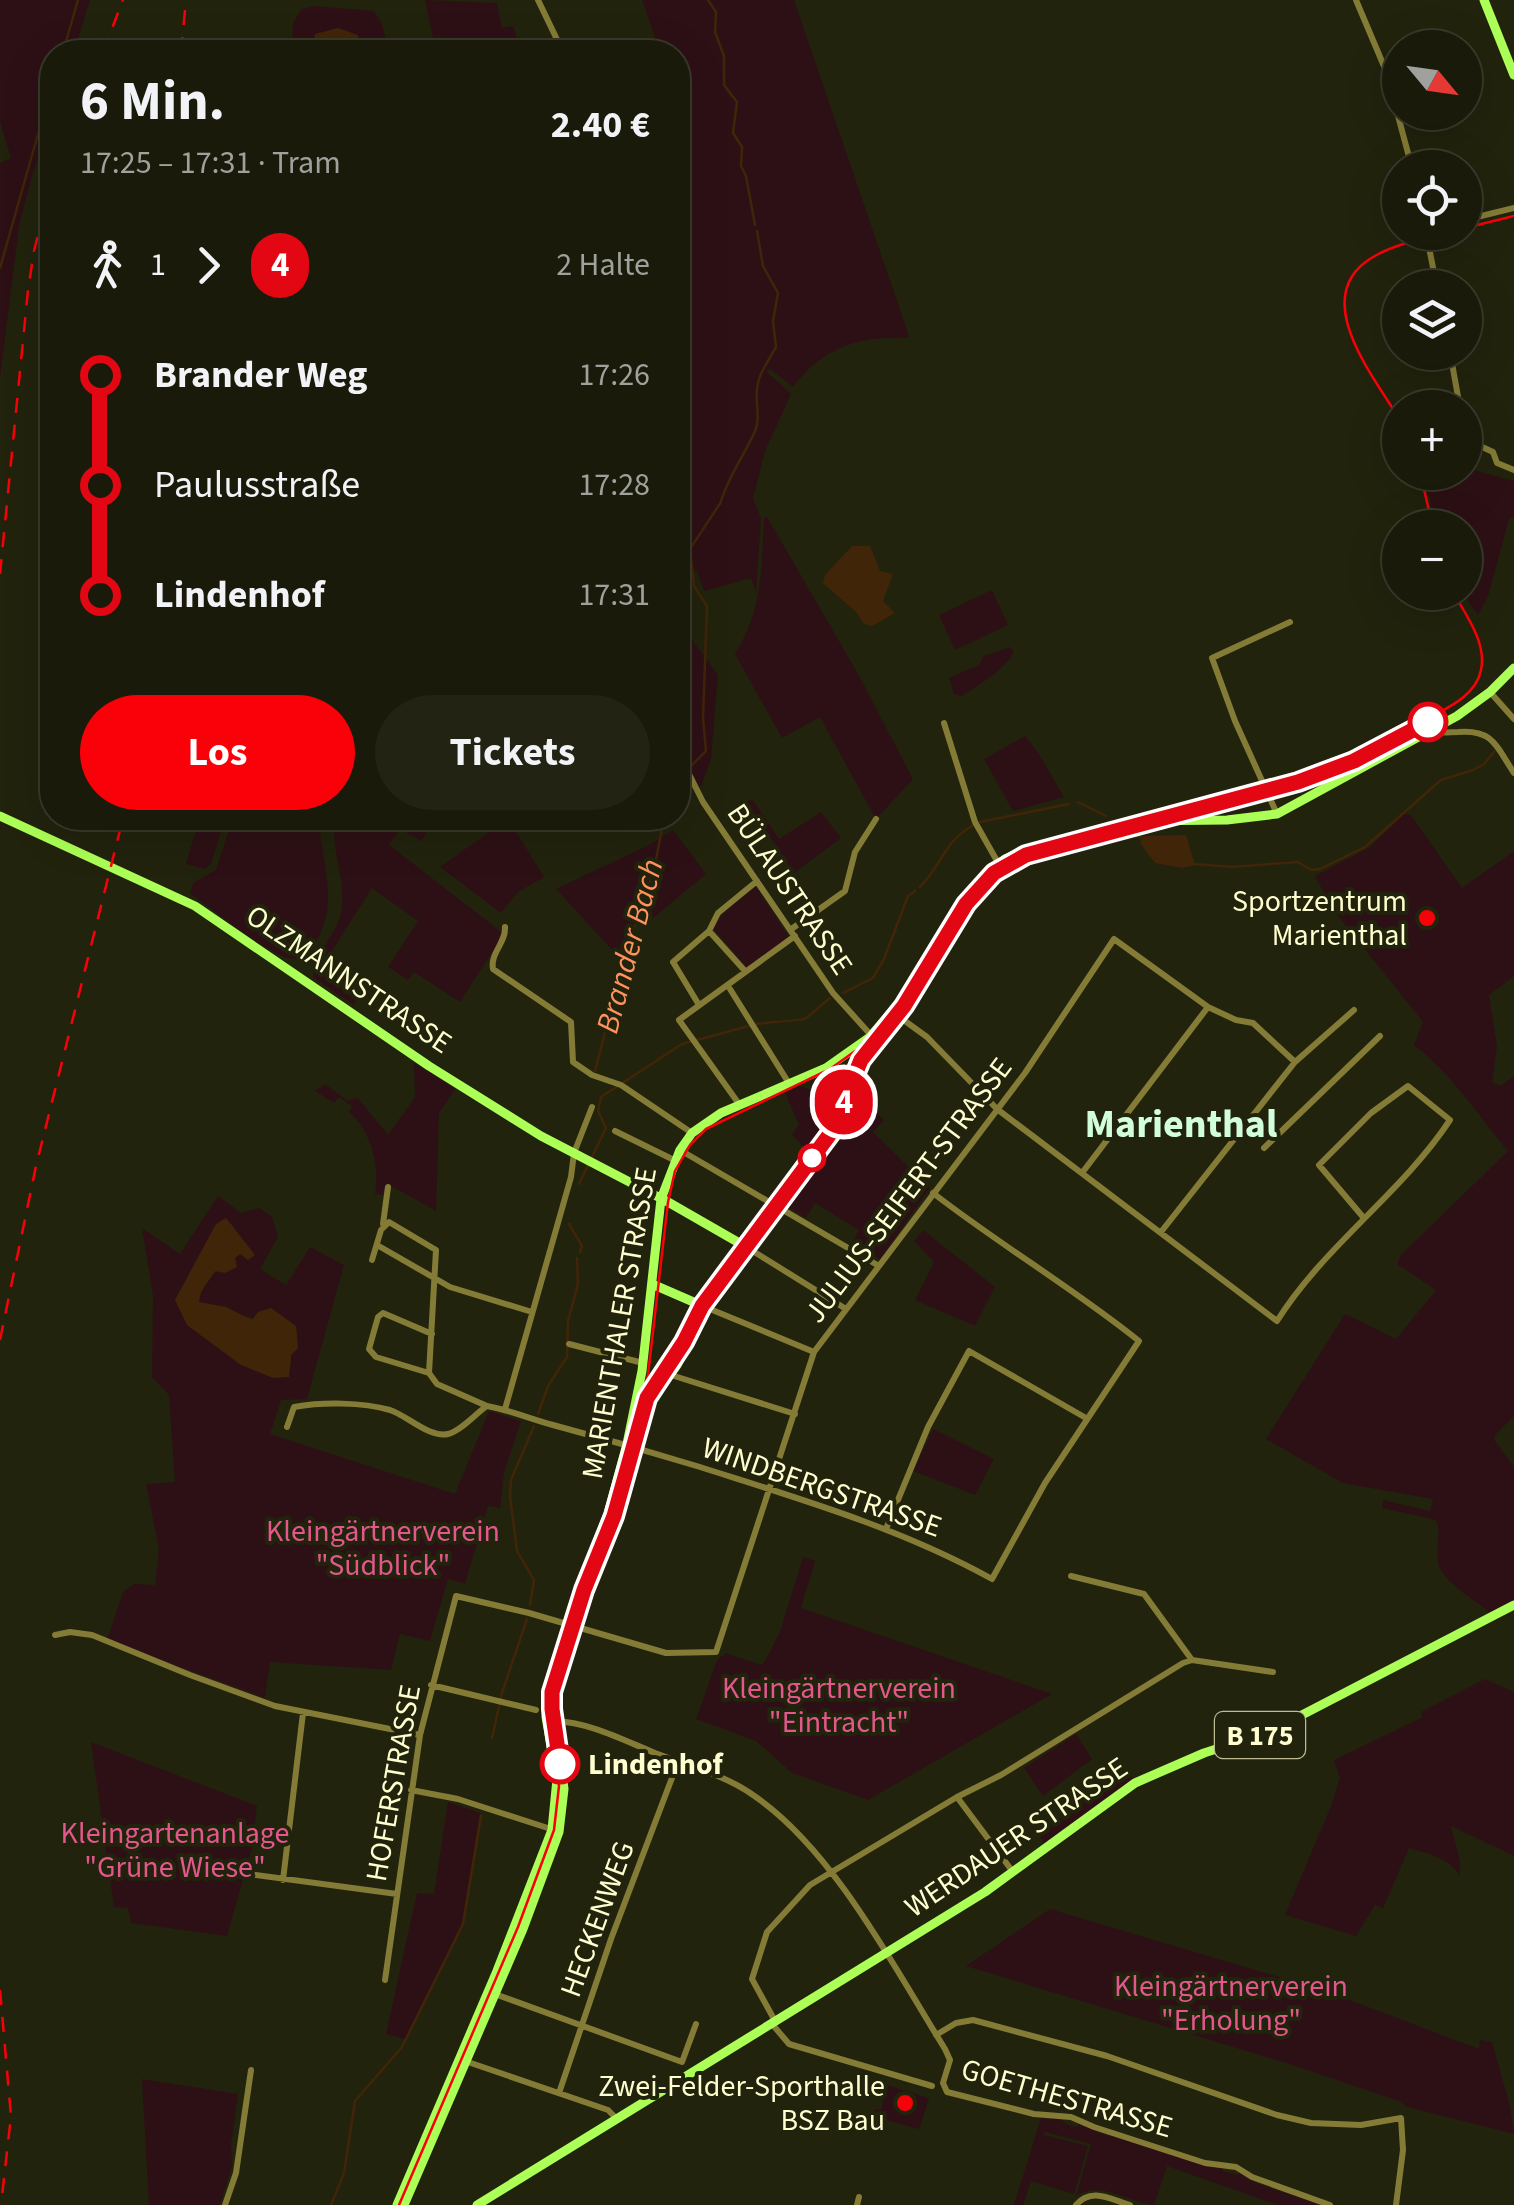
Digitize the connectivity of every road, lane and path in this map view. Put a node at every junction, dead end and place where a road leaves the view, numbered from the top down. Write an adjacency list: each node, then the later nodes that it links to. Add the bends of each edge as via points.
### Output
1 (538, 0): 4 (street)
2 (1356, 0): 6 (street, via 1386,70)
3 (1484, 0): 5 (main road)
4 (557, 40)
5 (1514, 75)
6 (1407, 150)
7 (1514, 208): 8 (street)
8 (1482, 216)
9 (1482, 447): 10 (street)
10 (1514, 470)
11 (1290, 622): 19 (street, via 1212,658)
12 (1514, 668): 13 (main road, MARIENTHALER STRASSE)
13 (1490, 692): 14 (street); 16 (main road, MARIENTHALER STRASSE)
14 (1514, 719)
15 (944, 723): 22 (street, via 976,824)
16 (1433, 730): 17 (street, via 1482,731); 19 (main road, MARIENTHALER STRASSE)
17 (1514, 773)
18 (690, 779): 23 (street, BÜLAUSTRASSE)
19 (1278, 814): 22 (main road, MARIENTHALER STRASSE, via 1135,820 1031,848)
20 (0, 816): 46 (main road, OLZMANNSTRASSE, via 195,906 429,1066)
21 (876, 819): 26 (street, via 855,852 844,891)
22 (1000, 866): 32 (main road, MARIENTHALER STRASSE, via 959,905)
23 (757, 881): 25 (street, via 718,913); 26 (street, BÜLAUSTRASSE)
24 (505, 928): 43 (street, via 493,968 572,1022 573,1062 623,1086)
25 (709, 931): 27 (street); 29 (street, via 673,962)
26 (792, 933): 27 (street); 34 (street, BÜLAUSTRASSE)
27 (745, 971): 29 (street)
28 (730, 989): 38 (street)
29 (699, 1005): 39 (street, via 680,1020)
30 (1208, 1007): 36 (street, via 1253,1023); 41 (street, JULIUS-SEIFERT-STRASSE, via 1114,938); 48 (street)
31 (1354, 1010): 36 (street)
32 (895, 1015): 34 (main road, MARIENTHALER STRASSE); 41 (street)
33 (1380, 1036): 44 (street)
34 (873, 1044): 35 (main road, MARIENTHALER STRASSE); 37 (main road)
35 (850, 1054): 37 (main road); 38 (main road, MARIENTHALER STRASSE)
36 (1294, 1062): 55 (street)
37 (862, 1066): 52 (main road, via 834,1136)
38 (790, 1085): 39 (main road, MARIENTHALER STRASSE)
39 (739, 1104): 43 (main road, MARIENTHALER STRASSE)
40 (592, 1107): 46 (street)
41 (998, 1108): 48 (street); 50 (street, JULIUS-SEIFERT-STRASSE)
42 (615, 1131): 47 (street)
43 (692, 1134): 45 (main road, MARIENTHALER STRASSE)
44 (1264, 1148)
45 (680, 1150): 47 (main road, MARIENTHALER STRASSE); 52 (street)
46 (578, 1155): 51 (main road, OLZMANNSTRASSE); 64 (street)
47 (674, 1160): 51 (main road, MARIENTHALER STRASSE)
48 (1082, 1173): 55 (street)
49 (388, 1187): 54 (street)
50 (934, 1193): 59 (street, JULIUS-SEIFERT-STRASSE); 74 (street, via 1140,1341)
51 (661, 1198): 57 (main road, OLZMANNSTRASSE); 61 (main road, MARIENTHALER STRASSE)
52 (780, 1208): 57 (main road); 59 (street)
53 (1363, 1217): 53 (street, via 1320,1165 1371,1112 1408,1086 1450,1120 1421,1162); 55 (street, via 1277,1320)
54 (383, 1225): 56 (street); 60 (street, via 395,1224 436,1250)
55 (1161, 1232)
56 (376, 1245): 58 (street); 60 (street)
57 (748, 1248): 62 (main road); 63 (street)
58 (372, 1260)
59 (879, 1266): 63 (street, JULIUS-SEIFERT-STRASSE)
60 (436, 1280): 64 (street); 65 (street)
61 (652, 1284): 62 (main road); 68 (main road, MARIENTHALER STRASSE)
62 (705, 1307): 67 (street); 70 (main road)
63 (846, 1309): 67 (street, JULIUS-SEIFERT-STRASSE)
64 (532, 1312): 72 (street)
65 (432, 1334): 69 (street); 69 (street, WINDBERGSTRASSE, via 383,1314 369,1349 376,1358)
66 (569, 1344): 68 (street)
67 (814, 1352): 73 (street, JULIUS-SEIFERT-STRASSE)
68 (643, 1363): 76 (main road, MARIENTHALER STRASSE)
69 (429, 1373): 71 (street, WINDBERGSTRASSE, via 437,1384)
70 (671, 1375): 73 (street); 76 (main road, via 647,1406)
71 (487, 1406): 72 (street, WINDBERGSTRASSE); 75 (street, via 444,1434 388,1410 344,1406 294,1408)
72 (505, 1409): 76 (street, WINDBERGSTRASSE)
73 (794, 1414): 77 (street, JULIUS-SEIFERT-STRASSE)
74 (1086, 1418): 78 (street, WINDBERGSTRASSE, via 992,1579); 78 (street, via 969,1351)
75 (287, 1427)
76 (630, 1445): 77 (street, WINDBERGSTRASSE); 81 (main road, MARIENTHALER STRASSE)
77 (770, 1490): 78 (street, WINDBERGSTRASSE); 81 (street, JULIUS-SEIFERT-STRASSE, via 713,1654 666,1653)
78 (886, 1528)
79 (1071, 1576): 83 (street, via 1144,1594)
80 (1514, 1606): 96 (main road, WERDAUER STRASSE / B 175, via 1271,1731 1135,1784)
81 (571, 1626): 85 (street, HOFERSTRASSE, via 456,1596); 88 (main road, MARIENTHALER STRASSE)
82 (55, 1635): 87 (street, via 92,1635)
83 (1192, 1660): 84 (street); 92 (street)
84 (1273, 1672)
85 (431, 1686): 86 (street); 89 (street, HOFERSTRASSE)
86 (536, 1710)
87 (303, 1714): 89 (street); 97 (street)
88 (551, 1721): 90 (street, GOETHESTRASSE, via 594,1729); 93 (main road, MARIENTHALER STRASSE, via 564,1789)
89 (420, 1735): 91 (street, HOFERSTRASSE)
90 (678, 1762): 94 (street, GOETHESTRASSE, via 752,1794); 104 (street, HECKENWEG)
91 (411, 1790): 93 (street, via 458,1798); 98 (street, HOFERSTRASSE)
92 (956, 1797): 94 (street); 96 (street)
93 (556, 1831): 101 (main road, MARIENTHALER STRASSE)
94 (833, 1871): 99 (street, GOETHESTRASSE); 102 (street, via 802,1891 767,1932 752,1978)
95 (248, 1874): 97 (street)
96 (1014, 1874): 99 (main road, WERDAUER STRASSE / B 175)
97 (283, 1880): 98 (street)
98 (397, 1894): 100 (street, HOFERSTRASSE)
99 (886, 1955): 102 (main road, WERDAUER STRASSE / B 175); 105 (street, GOETHESTRASSE)
100 (385, 1980)
101 (492, 1993): 104 (street); 106 (main road, MARIENTHALER STRASSE)
102 (774, 2023): 108 (street, via 789,2044); 110 (main road, WERDAUER STRASSE / B 175)
103 (696, 2024): 104 (street, via 682,2062)
104 (582, 2026): 109 (street, HECKENWEG)
105 (936, 2035): 116 (street, GOETHESTRASSE, via 950,2060 942,2083 948,2092 1078,2119 1205,2163 1236,2167); 117 (street, via 973,2020 1311,2124 1402,2118)
106 (463, 2060): 109 (street); 113 (main road, MARIENTHALER STRASSE)
107 (251, 2070): 112 (street)
108 (932, 2086)
109 (559, 2092): 110 (street)
110 (617, 2119): 114 (main road, WERDAUER STRASSE / B 175)
111 (1076, 2204): 115 (street, via 1095,2194)
112 (226, 2205)
113 (401, 2205)
114 (476, 2205)
115 (1130, 2205)
116 (1330, 2205)
117 (1396, 2205)

